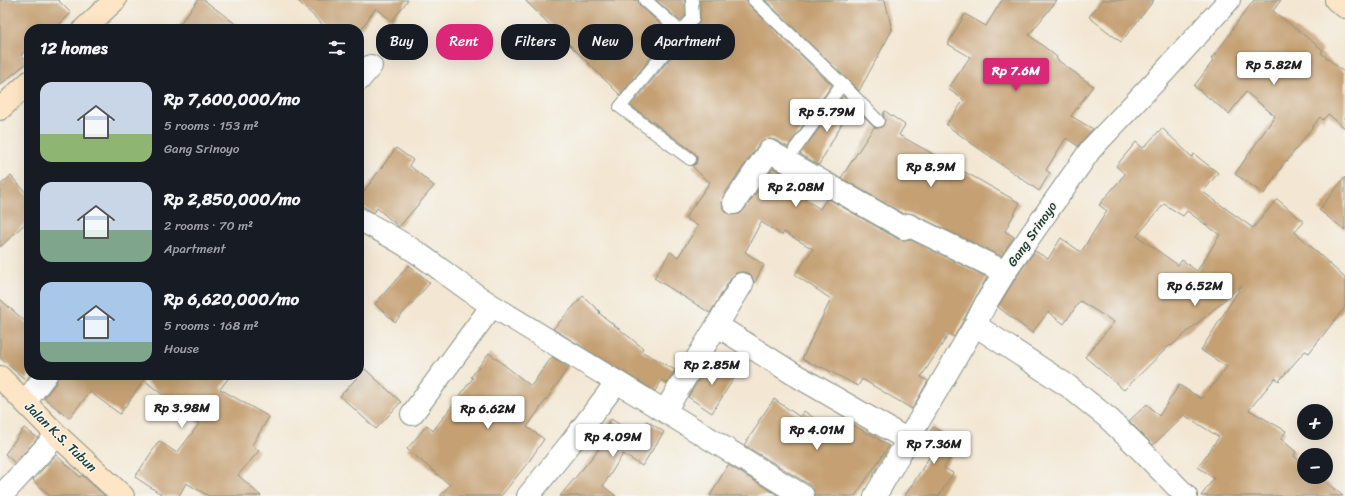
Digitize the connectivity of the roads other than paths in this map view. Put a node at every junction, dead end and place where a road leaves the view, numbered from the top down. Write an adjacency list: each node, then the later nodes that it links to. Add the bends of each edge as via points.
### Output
1 (115, 0): 8 (street)
2 (645, 0): 9 (lane)
3 (692, 0): 10 (lane, via 692,18)
4 (754, 0): 12 (lane)
5 (1228, 0): 20 (street, Gang Srinoyo, via 1091,149)
6 (1336, 0): 7 (street)
7 (1345, 7)
8 (89, 24)
9 (672, 24)
10 (687, 24)
11 (658, 60): 17 (lane, via 620,107)
12 (842, 84): 15 (lane); 16 (lane)
13 (24, 87): 14 (street)
14 (0, 110)
15 (878, 121)
16 (795, 149)
17 (690, 159)
18 (734, 203): 20 (street, via 769,151 904,228 908,225)
19 (364, 222): 22 (street, via 388,234)
20 (1005, 272): 23 (street, Gang Srinoyo)
21 (742, 284): 24 (street)
22 (492, 306): 27 (street); 30 (street)
23 (975, 325): 32 (street, Gang Srinoyo); 38 (street, via 1074,390 1136,444)
24 (718, 326): 29 (street); 32 (street, via 792,373)
25 (0, 377): 28 (street, Jalan K.S. Tubun)
26 (42, 380): 28 (street)
27 (616, 383): 29 (street); 35 (street)
28 (25, 402): 31 (street, Jalan K.S. Tubun)
29 (665, 411): 36 (street)
30 (412, 414)
31 (57, 435): 33 (street); 34 (street, Jalan K.S. Tubun)
32 (908, 440): 37 (street, Gang Srinoyo)
33 (1, 496)
34 (122, 496)
35 (528, 496)
36 (803, 496)
37 (875, 496)
38 (1186, 496)

